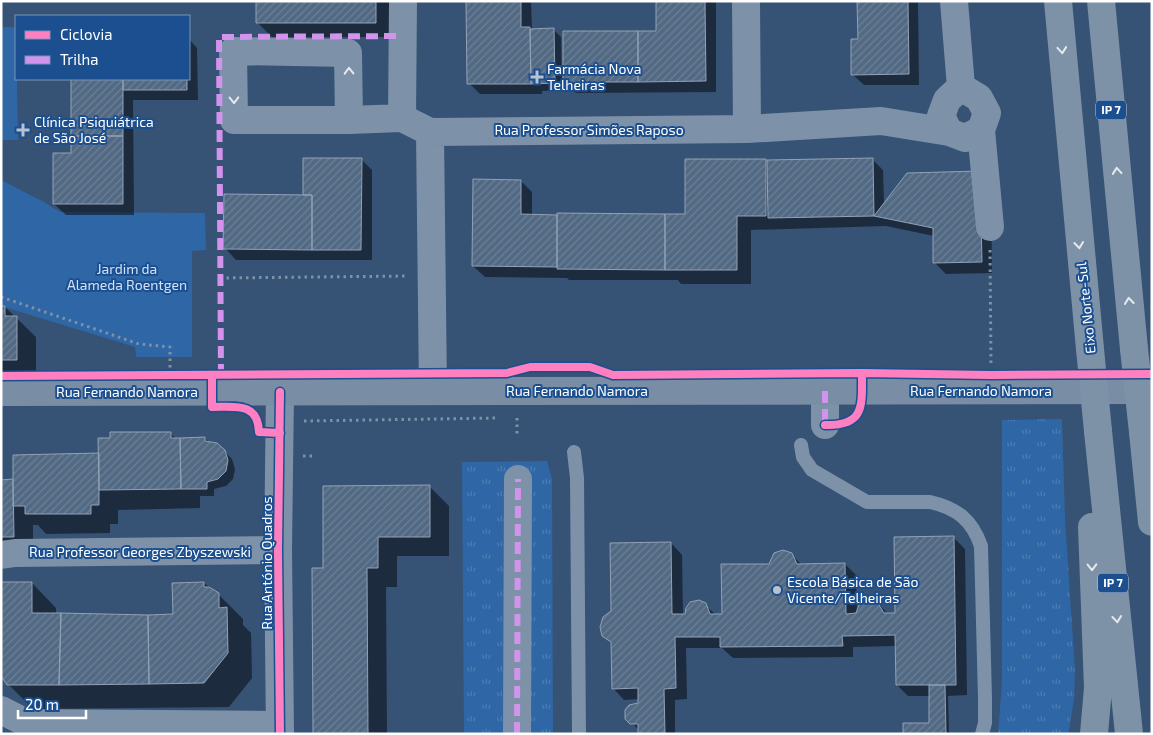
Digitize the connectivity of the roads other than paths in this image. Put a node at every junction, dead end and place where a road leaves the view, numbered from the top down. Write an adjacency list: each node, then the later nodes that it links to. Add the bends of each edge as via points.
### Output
1 (403, 1): 7 (street)
2 (746, 1): 10 (street)
3 (954, 1): 6 (street)
4 (1058, 1): 22 (highway, Eixo Norte-Sul / IP 7, one-way to 22, bridge, via 1090,349)
5 (1101, 1): 21 (highway, IP 7, one-way to 5, bridge, via 1134,349)
6 (954, 93): 9 (street, Rua Professor Simões Raposo); 11 (street, via 979,98 987,113); 13 (street, via 941,116)
7 (402, 118): 8 (street); 12 (street)
8 (349, 120): 8 (street, one-way to 8, via 348,53 233,51 234,120)
9 (881, 121): 10 (street, Rua Professor Simões Raposo); 13 (street, Rua Professor Simões Raposo)
10 (747, 129): 12 (street, Rua Professor Simões Raposo)
11 (981, 130): 13 (street, Rua Professor Simões Raposo, via 965,138); 14 (street)
12 (430, 132): 19 (street)
13 (949, 132)
14 (990, 227)
15 (1152, 390): 16 (street, Rua Fernando Namora)
16 (825, 391): 19 (street, Rua Fernando Namora); 20 (street)
17 (1, 392): 18 (street, Rua Fernando Namora)
18 (280, 392): 19 (street, Rua Fernando Namora); 27 (street, Rua António Quadros)
19 (433, 392)
20 (825, 425)
21 (1147, 425): 26 (highway, IP 7)
22 (1093, 431): 35 (highway, one-way to 35, via 1092,582 1098,704); 36 (highway, Eixo Norte-Sul / IP 7, one-way to 36)
23 (800, 445): 34 (lane, via 812,470 867,502 930,502 941,505 956,511 977,533 981,546)
24 (574, 452): 33 (lane, via 577,478)
25 (518, 479): 32 (street)
26 (1152, 522)
27 (278, 550): 28 (street, Rua Professor Georges Zbyszewski); 31 (street, Rua António Quadros)
28 (1, 555)
29 (1, 710): 30 (street)
30 (37, 729): 31 (street)
31 (280, 730)
32 (517, 734)
33 (579, 734)
34 (982, 734)
35 (1094, 734)
36 (1129, 734)

